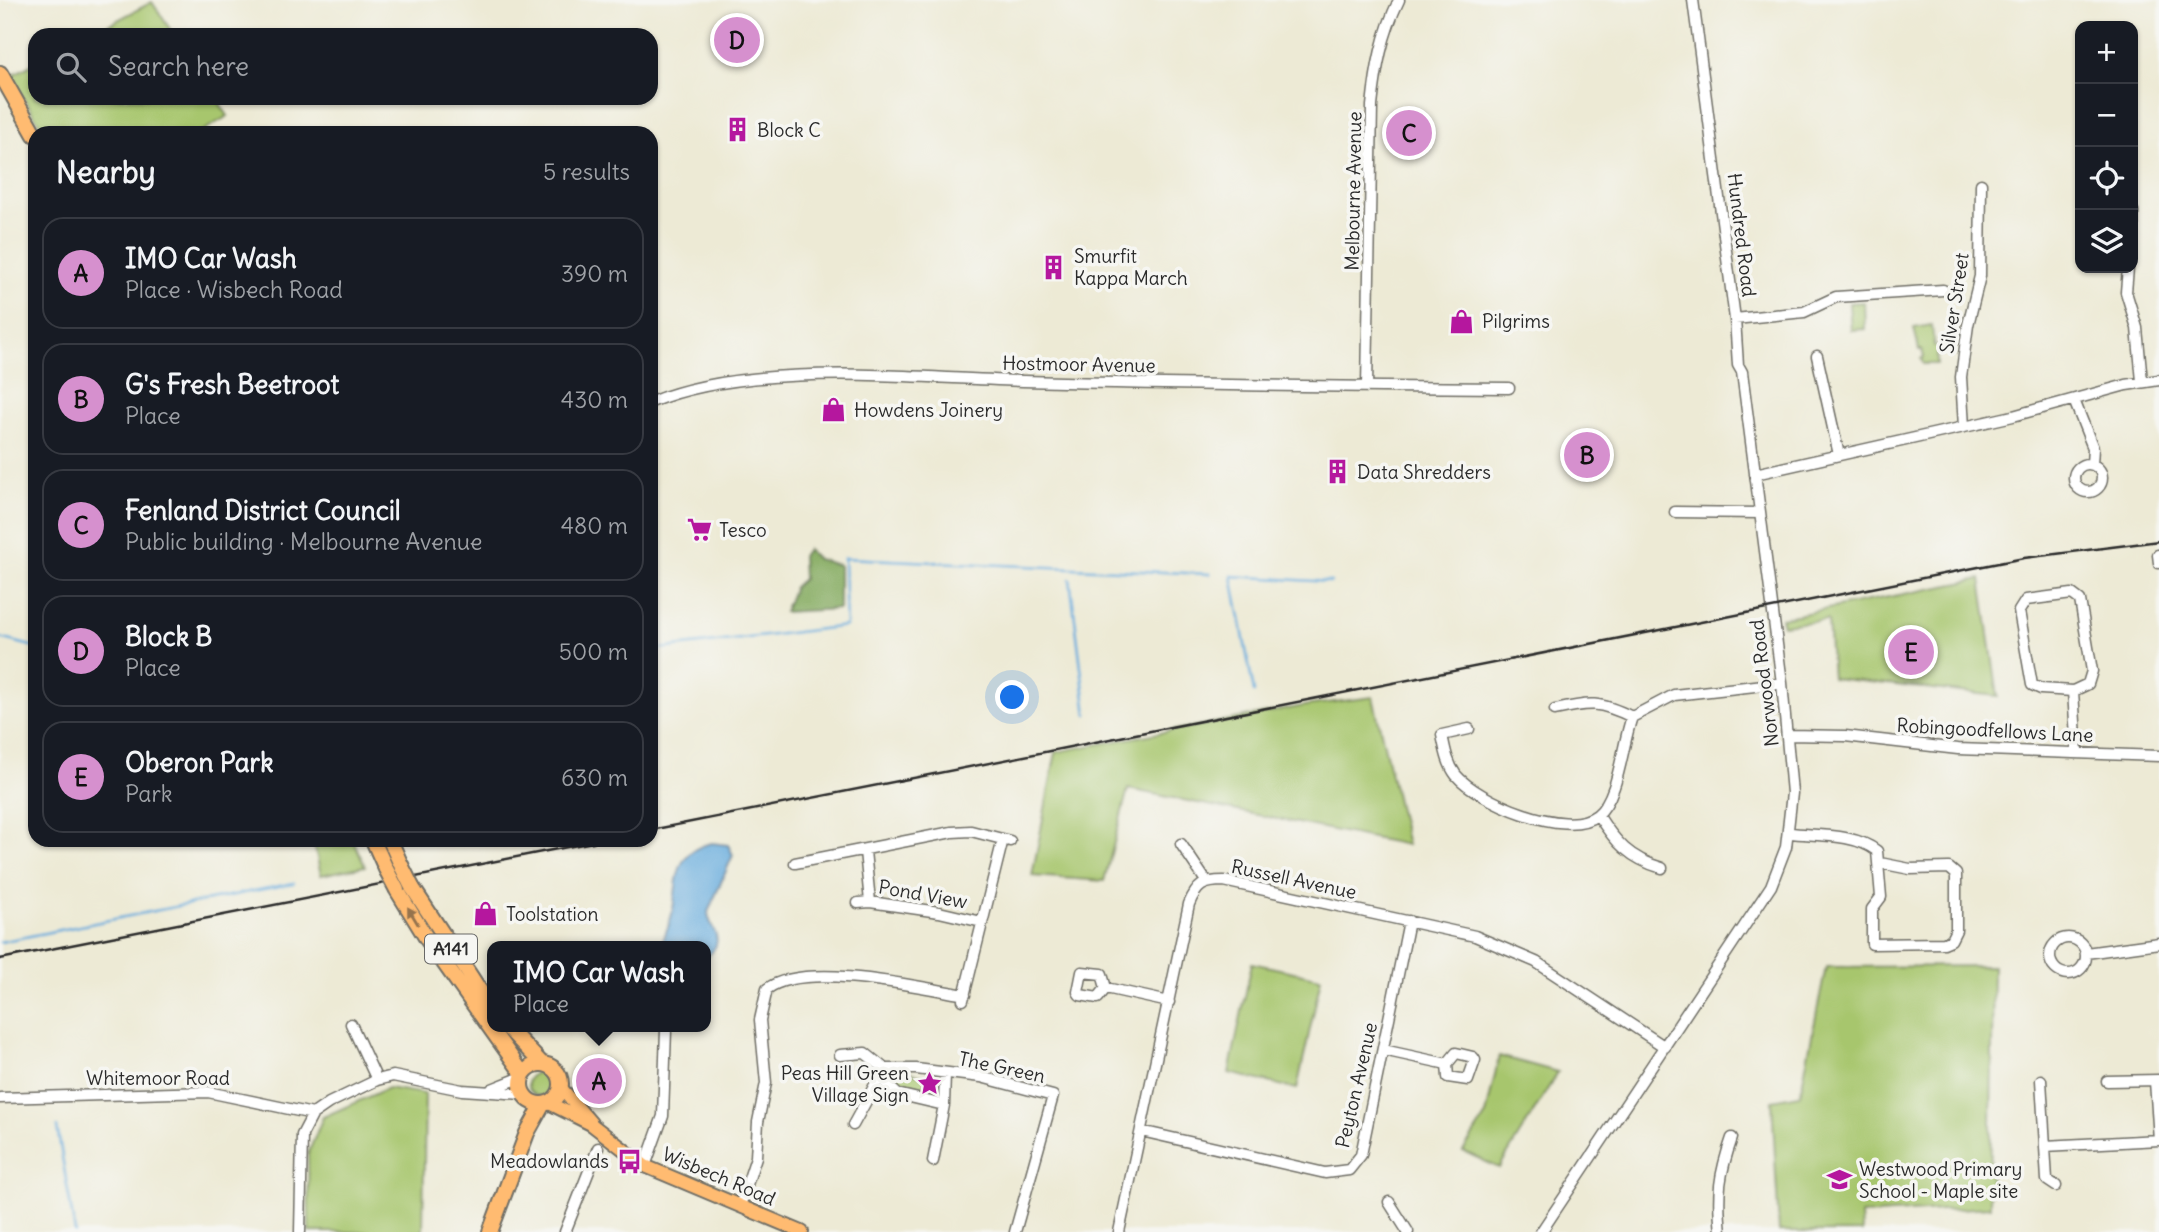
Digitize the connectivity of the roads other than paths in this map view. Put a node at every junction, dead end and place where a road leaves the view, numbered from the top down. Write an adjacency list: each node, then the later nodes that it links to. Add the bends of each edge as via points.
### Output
1 (1399, 0): 12 (street, Melbourne Avenue, via 1386,26 1372,106)
2 (1693, 0): 8 (street, Hundred Road)
3 (0, 73): 4 (highway)
4 (30, 126)
5 (1981, 184): 16 (street, Silver Street, via 1980,276 1961,377)
6 (2128, 273): 11 (street, via 2126,292 2137,328)
7 (1943, 290): 8 (street, via 1836,297 1804,312)
8 (1735, 319): 19 (street, Hundred Road)
9 (1816, 356): 17 (street)
10 (2159, 380): 11 (street)
11 (2142, 381): 15 (street)
12 (1367, 387): 13 (street, Hostmoor Avenue); 14 (street, Hostmoor Avenue, via 777,377 688,390)
13 (1509, 388)
14 (658, 400)
15 (2074, 400): 16 (street); 18 (street, via 2093,448)
16 (1964, 426): 17 (street)
17 (1839, 455): 19 (street)
18 (2092, 464)
19 (1755, 474): 21 (street, Norwood Road)
20 (1675, 512): 21 (street)
21 (1760, 513): 24 (street, Norwood Road)
22 (2158, 555): 23 (street)
23 (2159, 562)
24 (1782, 683): 27 (street, via 1675,695); 29 (street, Norwood Road)
25 (2073, 691): 25 (street, via 2032,685 2019,611 2026,600 2072,594 2080,600 2092,671 2088,684); 30 (street)
26 (1555, 710): 27 (street, via 1591,702)
27 (1632, 716): 32 (street, via 1620,754 1617,784)
28 (1469, 729): 32 (street, via 1442,735 1454,772 1472,788 1530,816 1556,823 1576,824)
29 (1788, 735): 30 (street, Robingoodfellows Lane, via 1845,736 1958,749); 33 (street, Norwood Road)
30 (2077, 752): 31 (street, Robingoodfellows Lane)
31 (2159, 756)
32 (1598, 815): 40 (street, via 1613,840 1629,854)
33 (1790, 833): 39 (street, via 1868,843 1877,851); 57 (street, Norwood Road, via 1770,886)
34 (1181, 844): 41 (street)
35 (376, 847): 42 (highway, A141, bridge, via 386,869)
36 (393, 847): 42 (highway, A141, bridge)
37 (865, 850): 38 (street); 43 (street); 46 (street, via 953,832 971,831 1006,840)
38 (795, 863)
39 (1880, 863): 39 (street, via 1910,869 1949,868 1956,874 1956,930 1951,940 1872,944 1872,909 1881,897)
40 (1662, 868)
41 (1206, 881): 45 (street, Russell Avenue); 51 (street, Russell Avenue, via 1195,889 1189,904)
42 (405, 889): 50 (highway, A141); 53 (highway, A141, one-way to 42, via 435,950)
43 (870, 902): 44 (street, Pond View); 46 (street, Pond View)
44 (858, 904)
45 (1409, 921): 57 (street, Russell Avenue, via 1475,936 1536,962); 58 (street, Peyton Avenue)
46 (982, 922): 86 (street, via 964,998 869,979 792,978 767,989 760,1020 766,1083 756,1157)
47 (2159, 943): 48 (street)
48 (2086, 953)
49 (1106, 988): 51 (street)
50 (487, 1002)
51 (1169, 1002): 77 (street, Russell Avenue)
52 (351, 1024): 65 (street)
53 (487, 1025)
54 (492, 1032): 64 (highway, A141, one-way to 54)
55 (512, 1032): 60 (highway)
56 (666, 1032): 83 (street, via 663,1116)
57 (1665, 1047): 94 (street, Norwood Road)
58 (1383, 1050): 61 (street); 77 (street, Peyton Avenue, via 1361,1155 1349,1170 1325,1173)
59 (840, 1055): 62 (street, The Green, via 865,1053)
60 (542, 1064): 64 (highway, via 531,1066); 69 (highway, via 558,1072)
61 (1447, 1064)
62 (881, 1073): 63 (street, The Green); 73 (street, The Green, via 897,1094); 76 (street)
63 (945, 1073): 73 (street, The Green); 91 (street, The Green, via 1011,1083 1053,1096)
64 (522, 1075): 70 (street); 72 (highway)
65 (377, 1080): 70 (street, via 402,1076 462,1090); 74 (street)
66 (2041, 1080): 80 (street)
67 (2107, 1081): 68 (street)
68 (2157, 1081): 79 (street)
69 (561, 1088): 72 (highway); 75 (main road, Wisbech Road)
70 (488, 1090): 72 (street)
71 (0, 1098): 74 (street, Whitemoor Road, via 208,1092)
72 (536, 1100): 75 (main road, Wisbech Road); 88 (highway)
73 (944, 1105): 82 (street, The Green)
74 (313, 1114): 87 (street, via 299,1151)
75 (591, 1124): 83 (main road, Wisbech Road)
76 (853, 1125)
77 (1141, 1131): 92 (street, Russell Avenue)
78 (1732, 1138): 95 (street, via 1717,1193)
79 (2159, 1140): 80 (street)
80 (2045, 1146): 84 (street, via 2048,1180)
81 (598, 1149): 89 (street)
82 (933, 1161)
83 (645, 1166): 86 (main road, Wisbech Road)
84 (2056, 1186)
85 (1389, 1202): 93 (street)
86 (740, 1206): 90 (main road, Wisbech Road)
87 (300, 1232)
88 (490, 1232)
89 (565, 1232)
90 (802, 1232)
91 (1015, 1232)
92 (1119, 1232)
93 (1408, 1232)
94 (1541, 1232)
95 (1721, 1232)

